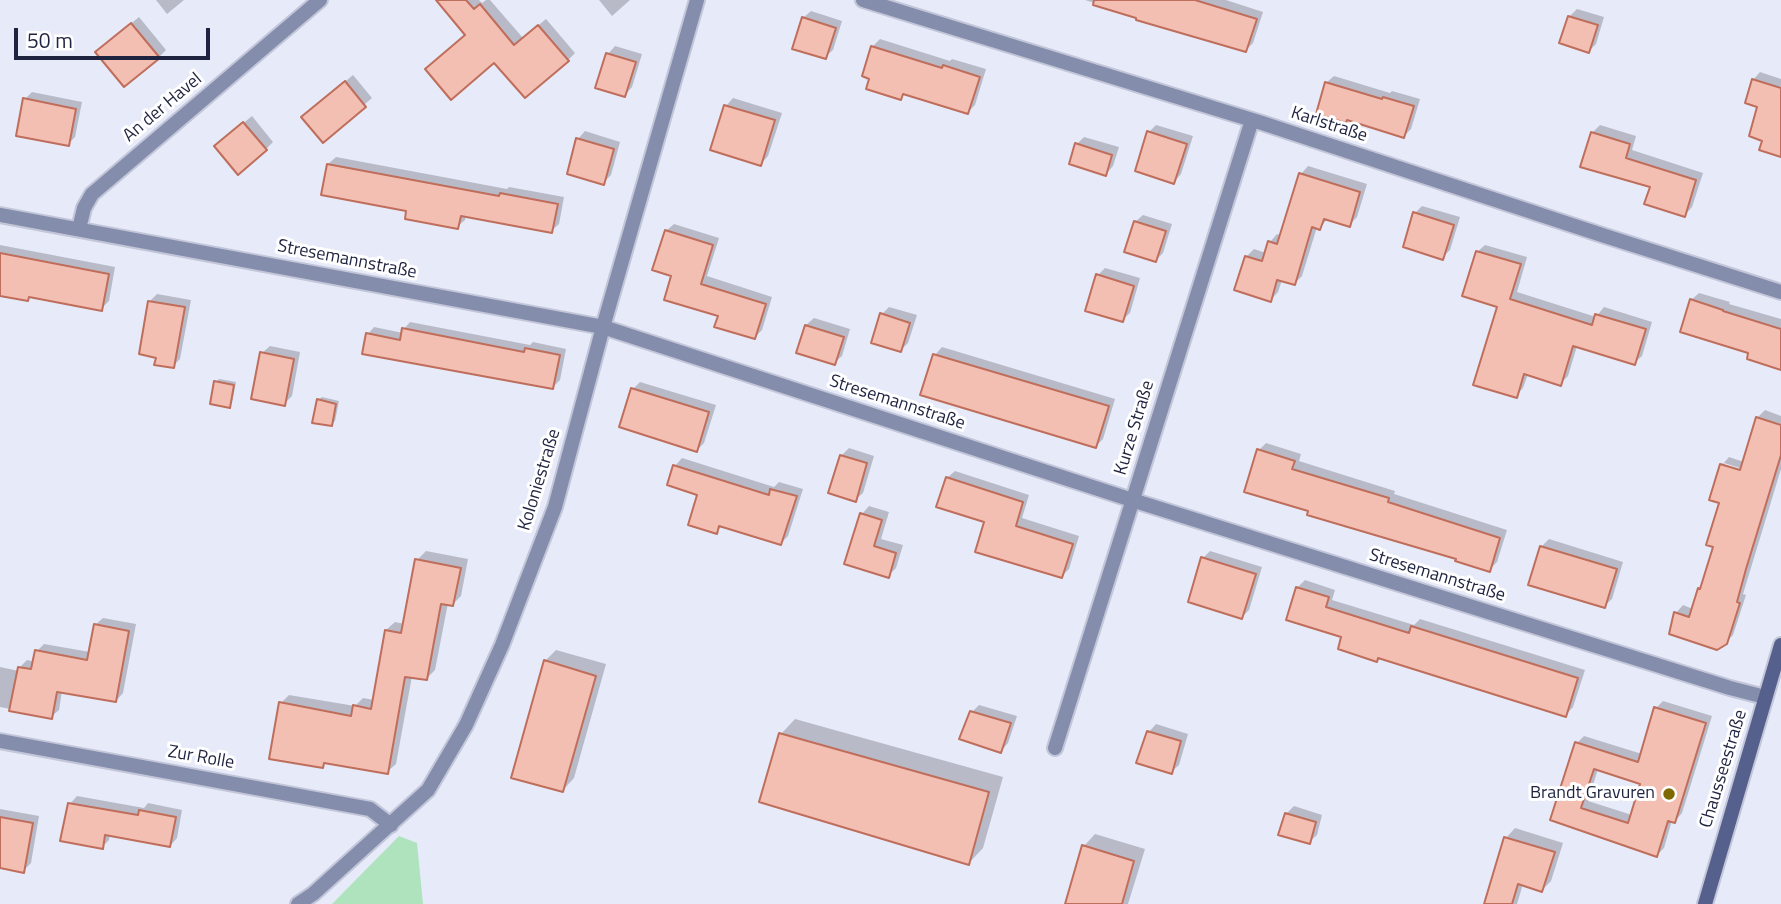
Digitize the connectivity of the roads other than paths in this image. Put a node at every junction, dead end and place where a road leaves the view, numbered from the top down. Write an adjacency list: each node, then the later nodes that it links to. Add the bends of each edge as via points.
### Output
1 (320, 0): 6 (street, An der Havel, via 92,194)
2 (697, 0): 8 (street, Koloniestraße)
3 (863, 0): 4 (street, Karlstraße)
4 (1252, 120): 7 (street, Karlstraße); 9 (street, Kurze Straße)
5 (0, 215): 6 (street, Stresemannstraße)
6 (79, 229): 8 (street, Stresemannstraße)
7 (1781, 292)
8 (603, 327): 9 (street, Stresemannstraße); 14 (street, Koloniestraße, via 555,507 502,645 466,725 428,790)
9 (1132, 500): 11 (street, Stresemannstraße); 13 (street, Kurze Straße)
10 (1781, 645): 11 (main road, Chausseestraße)
11 (1765, 697): 16 (main road, Chausseestraße)
12 (0, 741): 14 (street, Zur Rolle, via 370,809)
13 (1055, 748)
14 (391, 825): 15 (street, Koloniestraße)
15 (298, 904)
16 (1705, 904)

